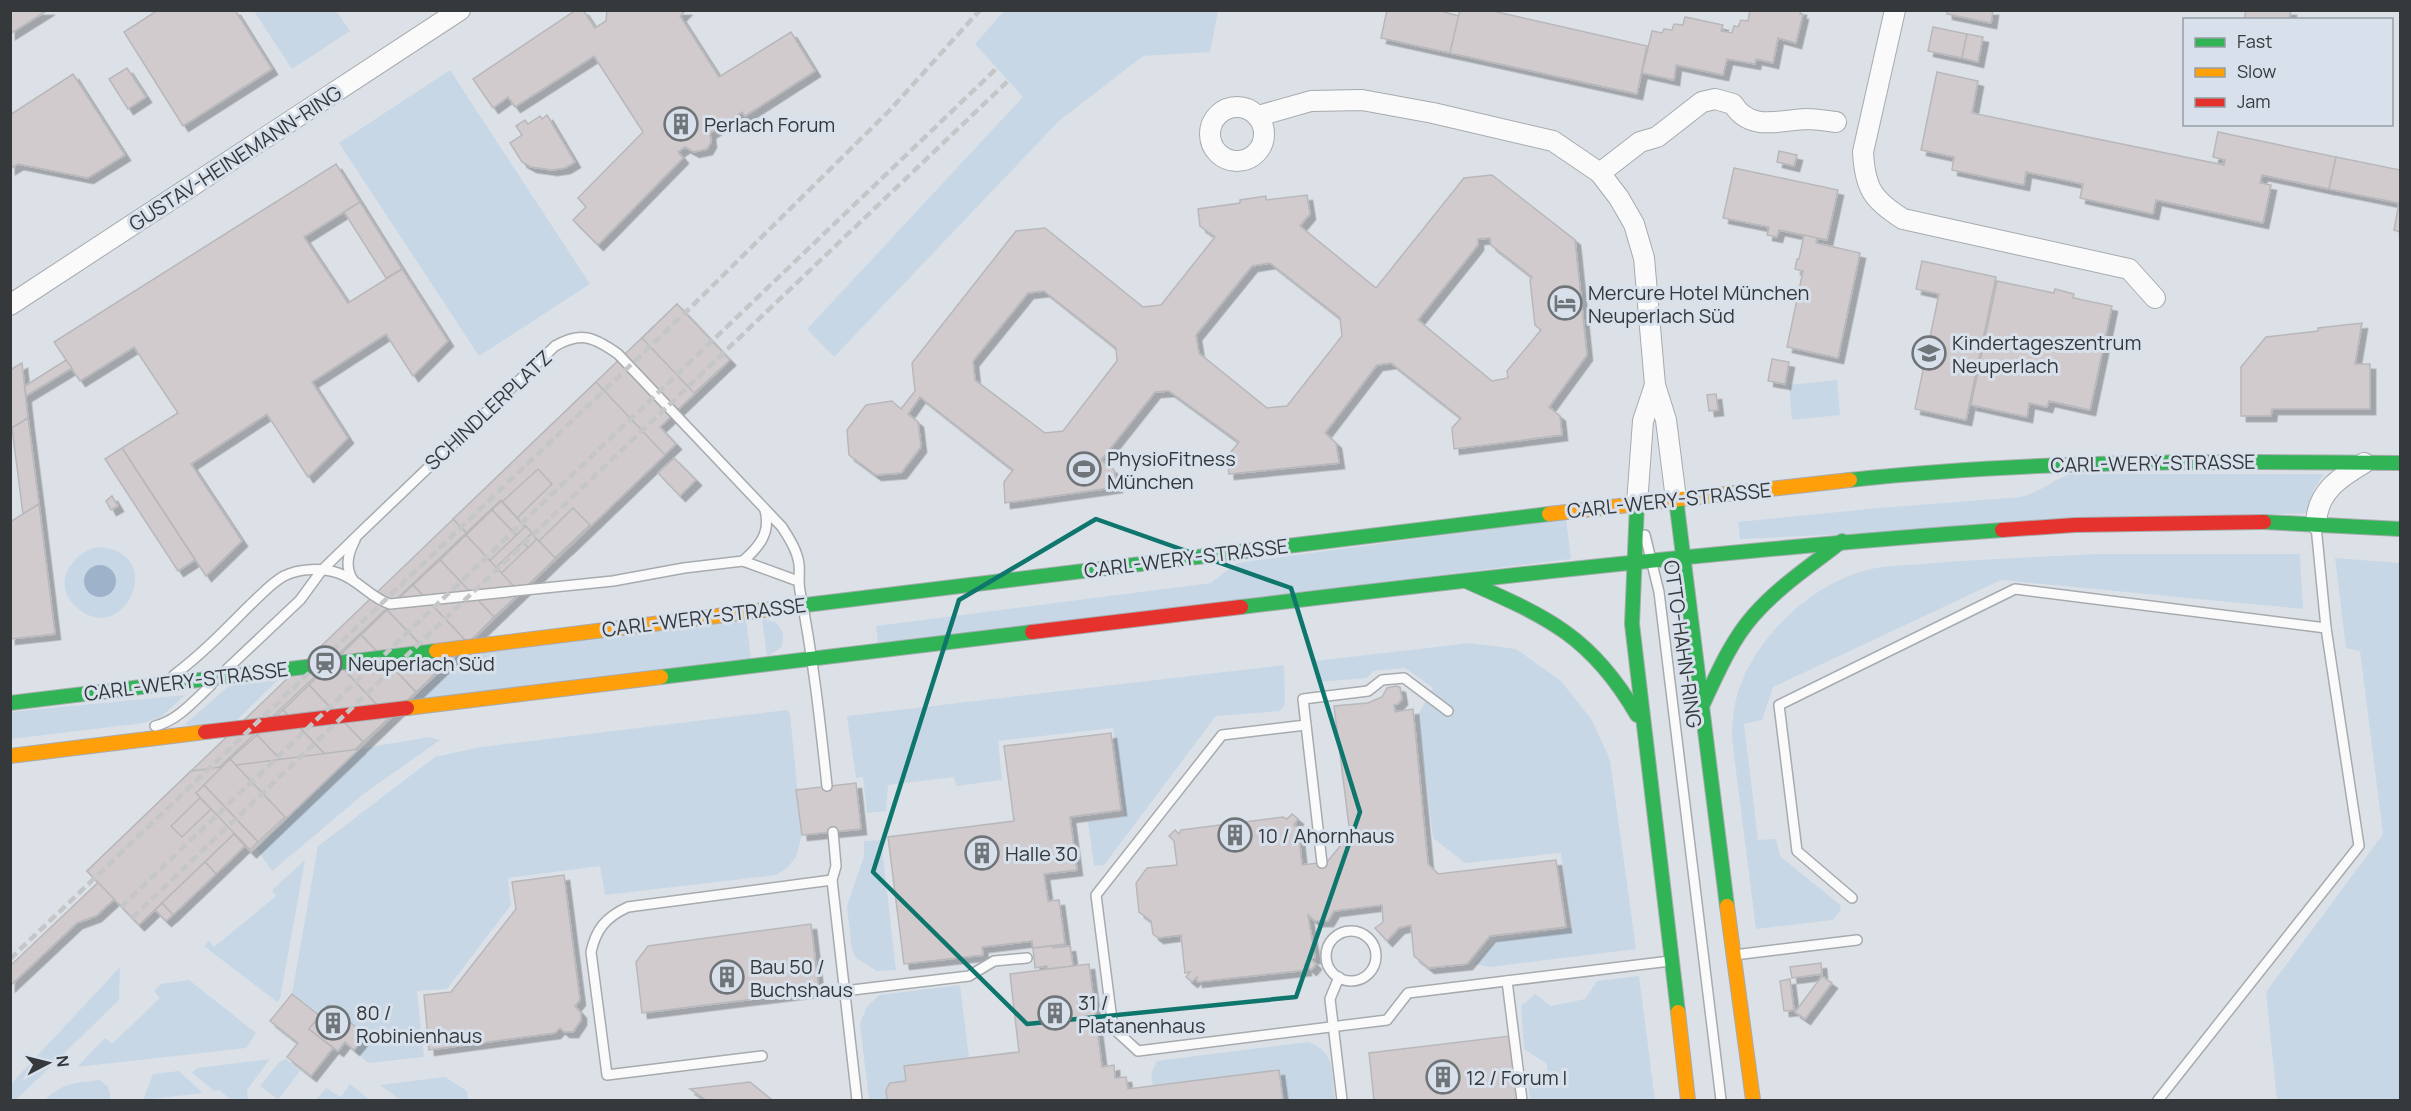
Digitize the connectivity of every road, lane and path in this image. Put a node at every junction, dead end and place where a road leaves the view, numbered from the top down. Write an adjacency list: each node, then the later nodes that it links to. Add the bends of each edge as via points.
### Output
1 (460, 10): 7 (street, GUSTAV-HEINEMANN-RING)
2 (1895, 10): 6 (street, via 1863,152 1864,173 1882,206 1903,219 2129,269)
3 (1258, 116): 5 (street, via 1311,101 1362,100 1553,141)
4 (1836, 122): 5 (street, via 1747,119 1733,104 1715,99 1702,102 1657,137 1640,142)
5 (1600, 173): 8 (street, via 1619,198 1639,237)
6 (2155, 298)
7 (10, 305)
8 (1655, 385): 11 (street, via 1666,420); 12 (street, via 1643,421)
9 (2366, 461): 10 (main road, CARL-WERY-STRASSE); 11 (main road, CARL-WERY-STRASSE, via 2032,466 1859,479); 14 (street, via 2330,485 2316,512)
10 (2400, 463)
11 (1677, 499): 12 (main road, CARL-WERY-STRASSE); 18 (main road, OTTO-HAHN-RING)
12 (1637, 504): 20 (lane, OTTO-HAHN-RING); 21 (main road, OTTO-HAHN-RING); 26 (main road, CARL-WERY-STRASSE)
13 (764, 507): 16 (lane, SCHINDLERPLATZ, via 618,354 603,343 579,336 555,346); 19 (lane, via 764,538); 25 (lane, SCHINDLERPLATZ, via 796,551)
14 (2316, 524): 15 (main road); 17 (main road, via 2075,525); 27 (lane)
15 (2400, 529)
16 (360, 533): 22 (lane, SCHINDLERPLATZ); 23 (lane, via 348,562)
17 (1842, 541): 18 (main road); 32 (main road, via 1753,616)
18 (1684, 558): 20 (main road); 32 (main road, OTTO-HAHN-RING)
19 (743, 561): 23 (lane, via 613,582 390,604 378,600); 25 (lane)
20 (1652, 561): 21 (main road); 56 (lane, OTTO-HAHN-RING, via 1659,592)
21 (1633, 564): 24 (main road); 35 (main road, OTTO-HAHN-RING, via 1632,624)
22 (322, 570): 23 (lane); 29 (lane, SCHINDLERPLATZ, via 300,600); 30 (lane, via 283,576 190,663)
23 (353, 580)
24 (1464, 580): 28 (main road); 35 (main road, via 1533,611 1589,647 1624,688)
25 (798, 581): 26 (lane, SCHINDLERPLATZ)
26 (802, 605): 28 (lane, SCHINDLERPLATZ); 29 (main road, CARL-WERY-STRASSE)
27 (2326, 628): 42 (lane, via 2015,589 1779,705 1797,851); 58 (lane, via 2359,846)
28 (813, 658): 36 (main road); 38 (lane, SCHINDLERPLATZ)
29 (220, 676): 30 (main road, CARL-WERY-STRASSE); 36 (lane, SCHINDLERPLATZ, via 165,724 129,734)
30 (154, 685): 31 (main road, CARL-WERY-STRASSE)
31 (10, 703)
32 (1703, 704): 44 (main road, OTTO-HAHN-RING)
33 (1448, 711): 34 (lane, via 1404,678 1382,680 1368,691 1303,699)
34 (1306, 725): 40 (lane); 50 (lane, via 1222,735 1096,895 1113,1028 1137,1051)
35 (1646, 732): 46 (main road, OTTO-HAHN-RING)
36 (121, 742): 37 (main road)
37 (10, 756)
38 (827, 786)
39 (833, 832): 41 (lane, via 836,866)
40 (1322, 863)
41 (831, 880): 49 (lane); 51 (lane, via 628,907 612,914 594,938 591,952 608,1075)
42 (1852, 898)
43 (1857, 940): 44 (lane)
44 (1732, 955): 57 (main road, OTTO-HAHN-RING)
45 (1027, 958): 49 (lane, via 994,961 969,976)
46 (1673, 960): 48 (lane); 55 (main road, OTTO-HAHN-RING)
47 (1339, 977): 47 (lane, via 1362,978 1373,967 1376,952 1362,933 1345,932 1332,940 1327,956 1332,971); 50 (lane, via 1330,999)
48 (1507, 981): 50 (lane, via 1408,993 1387,1020); 54 (lane)
49 (844, 990): 52 (lane)
50 (1333, 1027): 53 (lane)
51 (762, 1056)
52 (857, 1101)
53 (1342, 1101)
54 (1522, 1101)
55 (1688, 1101)
56 (1721, 1101)
57 (1753, 1101)
58 (2158, 1101)

